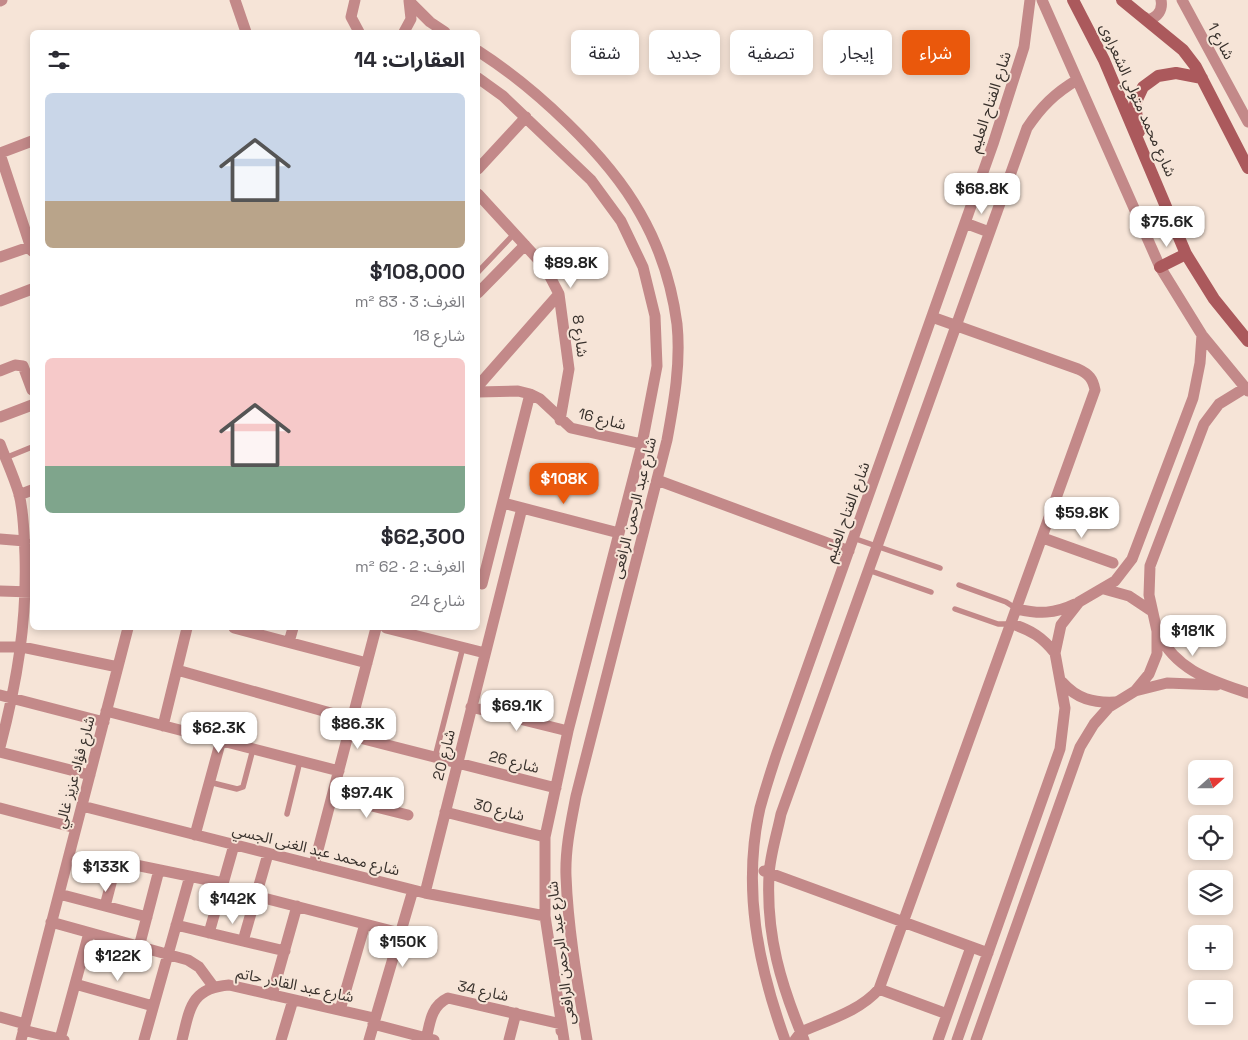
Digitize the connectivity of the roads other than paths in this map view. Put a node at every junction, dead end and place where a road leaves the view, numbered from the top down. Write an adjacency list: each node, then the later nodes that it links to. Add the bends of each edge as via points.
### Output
1 (235, 0): 11 (street)
2 (355, 0): 12 (street, via 351,17)
3 (1030, 0): 27 (street, شارع الفتاح العليم, via 1024,47 1016,76)
4 (1042, 0): 18 (street)
5 (1074, 0): 22 (street, شارع محمد متولي الشعراوى, via 1092,33)
6 (1122, 0): 10 (street, شارع محمد متولي الشعراوى)
7 (1161, 0): 10 (street, via 1162,7 1157,16 1148,20)
8 (1182, 0): 20 (street, شارع 1)
9 (408, 1): 13 (street, via 411,19); 14 (street)
10 (1144, 17): 16 (street, شارع محمد متولي الشعراوى, via 1184,50)
11 (245, 30)
12 (358, 30)
13 (405, 30)
14 (442, 30)
15 (480, 53): 58 (street, شارع عبد الرحمن الرافعى, via 520,80 544,101 607,165 640,213 664,266 677,324 678,382)
16 (1202, 78): 22 (street, via 1176,73 1158,76 1143,87 1135,104); 25 (street, شارع محمد متولي الشعراوى)
17 (480, 79): 19 (street, شارع عبد الرحمن الرافعى)
18 (1077, 80): 28 (street, via 1057,92 1026,128); 35 (street)
19 (526, 117): 24 (street); 55 (street, شارع عبد الرحمن الرافعى, via 591,180 621,221 643,267 655,316 657,366)
20 (1248, 122)
21 (30, 142): 23 (street)
22 (1143, 152): 33 (street, شارع محمد متولي الشعراوى)
23 (0, 154): 30 (street)
24 (480, 167)
25 (1248, 168)
26 (480, 196): 29 (street, شارع 8)
27 (965, 223): 28 (street); 41 (street, شارع الفتاح العليم)
28 (989, 232): 42 (street)
29 (514, 234): 31 (street, شارع 8); 36 (lane)
30 (30, 242)
31 (525, 245): 38 (street); 39 (street, شارع 8, via 545,268)
32 (30, 249): 34 (street)
33 (1186, 254): 35 (street); 44 (street, شارع محمد متولي الشعراوى, via 1214,299)
34 (0, 258)
35 (1160, 267): 43 (street)
36 (480, 270)
37 (30, 290): 40 (street)
38 (480, 291)
39 (559, 294): 46 (street); 53 (street, شارع 8, via 568,369)
40 (0, 301)
41 (932, 317): 42 (street); 64 (street, شارع الفتاح العليم)
42 (956, 326): 65 (street, via 1078,369 1093,381 1093,400); 68 (street)
43 (1202, 335): 48 (street); 76 (street, via 1193,398 1138,546 1124,570)
44 (1248, 341)
45 (0, 371): 47 (street, via 16,364 23,366)
46 (480, 384)
47 (30, 385)
48 (1246, 389): 83 (street, via 1219,404 1204,424 1154,552 1148,580)
49 (480, 392): 50 (street, via 518,391)
50 (530, 394): 53 (street, شارع 16, via 540,399); 61 (street)
51 (30, 406): 52 (street)
52 (0, 417)
53 (560, 420): 55 (street, شارع 16, via 572,428)
54 (0, 444): 57 (street)
55 (642, 444): 63 (street, شارع عبد الرحمن الرافعى)
56 (30, 448): 57 (lane)
57 (5, 458): 60 (street)
58 (657, 480): 69 (street); 124 (street, شارع عبد الرحمن الرافعى)
59 (30, 491): 60 (street)
60 (19, 495): 67 (street)
61 (503, 503): 62 (street); 73 (street)
62 (522, 508): 63 (street); 75 (street, شارع 20)
63 (619, 532): 112 (street, شارع عبد الرحمن الرافعى)
64 (854, 538): 68 (lane); 69 (street, شارع الفتاح العليم)
65 (1043, 538): 70 (street); 82 (street)
66 (0, 539): 67 (street)
67 (24, 540): 78 (street)
68 (877, 546): 71 (lane); 72 (street)
69 (849, 551): 139 (street, شارع الفتاح العليم, via 777,753 760,809)
70 (1113, 563)
71 (940, 568)
72 (868, 570): 79 (lane); 141 (street, via 781,814)
73 (480, 583): 75 (street)
74 (959, 585): 82 (lane)
75 (501, 589): 96 (street, شارع 20)
76 (1104, 589): 80 (street); 83 (street, via 1129,596)
77 (0, 591): 78 (street)
78 (29, 592): 95 (street)
79 (930, 592)
80 (1078, 602): 82 (street, via 1059,612 1038,614); 97 (street, via 1061,625)
81 (955, 609): 84 (lane, via 998,624)
82 (1017, 609): 84 (street)
83 (1150, 610): 91 (street)
84 (1012, 624): 97 (street, via 1029,629 1044,639); 153 (street)
85 (127, 630): 99 (street, شارع فؤاد عزيز غالي)
86 (187, 630): 100 (street)
87 (242, 630): 92 (street)
88 (292, 630): 92 (street)
89 (375, 630): 98 (street)
90 (394, 630): 94 (street)
91 (1157, 631): 102 (street, via 1175,659 1188,669); 103 (street, via 1157,654 1149,674)
92 (289, 642): 98 (street)
93 (0, 647): 95 (street)
94 (463, 647): 96 (street); 118 (lane)
95 (22, 648): 99 (street); 106 (street)
96 (485, 653): 108 (street, شارع 20)
97 (1055, 653): 101 (street)
98 (367, 663): 110 (street)
99 (118, 667): 109 (street, شارع فؤاد عزيز غالي)
100 (177, 670): 110 (street); 111 (street)
101 (1061, 680): 107 (street, via 1071,692 1085,700); 163 (street, via 1065,722 1060,749)
102 (1225, 685): 103 (street, via 1168,683); 104 (street)
103 (1135, 691): 107 (street)
104 (1248, 693)
105 (0, 695): 106 (street)
106 (12, 698): 109 (street); 115 (street)
107 (1115, 702): 191 (street, via 1094,724 1080,747)
108 (472, 707): 112 (street); 120 (street, شارع 20)
109 (105, 717): 111 (street); 122 (street, شارع فؤاد عزيز غالي)
110 (352, 719): 113 (street)
111 (162, 726): 114 (street)
112 (568, 731): 123 (street, شارع عبد الرحمن الرافعى)
113 (348, 735): 118 (street, شارع 26); 121 (street)
114 (220, 740): 116 (street); 125 (street)
115 (0, 747)
116 (253, 749): 119 (street); 125 (lane, via 243,787)
117 (0, 752): 122 (street)
118 (435, 757): 120 (street, شارع 26)
119 (300, 761): 121 (street); 131 (lane)
120 (458, 763): 126 (street, شارع 26); 130 (street, شارع 20)
121 (339, 770): 127 (street)
122 (90, 775): 128 (street, شارع فؤاد عزيز غالي)
123 (559, 775): 124 (street); 126 (street, شارع عبد الرحمن الرافعى)
124 (580, 780): 189 (street, شارع عبد الرحمن الرافعى, via 568,835 566,875)
125 (210, 782): 134 (street)
126 (556, 788): 135 (street, شارع عبد الرحمن الرافعى)
127 (332, 796): 132 (street); 138 (street)
128 (82, 806): 133 (street, شارع فؤاد عزيز غالي); 134 (street, شارع محمد عبد الغنى الجسي)
129 (0, 808): 133 (street)
130 (445, 812): 135 (street, شارع 30); 145 (street, شارع 20)
131 (286, 814)
132 (408, 815)
133 (76, 828): 146 (street, شارع فؤاد عزيز غالي)
134 (195, 835): 136 (street, شارع محمد عبد الغنى الجسي)
135 (546, 837): 150 (street, شارع عبد الرحمن الرافعى)
136 (234, 845): 137 (street, شارع محمد عبد الغنى الجسي); 143 (street)
137 (268, 854): 138 (street, شارع محمد عبد الغنى الجسي); 147 (street)
138 (314, 865): 144 (street, شارع محمد عبد الغنى الجسي)
139 (752, 867): 141 (street); 190 (street, شارع الفتاح العليم, via 759,955)
140 (159, 870): 142 (street); 148 (street, via 117,864); 151 (street)
141 (769, 873): 153 (street); 179 (street, via 770,927 781,981)
142 (190, 876): 143 (street); 155 (street)
143 (223, 883): 157 (street)
144 (413, 890): 145 (street, شارع محمد عبد الغنى الجسي); 158 (street)
145 (425, 893): 150 (street, شارع محمد عبد الغنى الجسي)
146 (59, 894): 148 (street); 152 (street, شارع فؤاد عزيز غالي)
147 (256, 896): 149 (street); 159 (street)
148 (105, 906): 151 (street)
149 (297, 906): 154 (street); 162 (street)
150 (545, 916): 176 (street, شارع عبد الرحمن الرافعى)
151 (147, 917): 160 (street)
152 (51, 922): 156 (street); 177 (street, شارع فؤاد عزيز غالي)
153 (905, 923): 161 (street); 167 (street)
154 (365, 924): 158 (street); 171 (street)
155 (176, 925): 157 (street); 164 (street)
156 (89, 932): 160 (street); 165 (street)
157 (209, 933): 159 (street)
158 (400, 933): 175 (street)
159 (243, 941): 162 (street)
160 (139, 946): 164 (street)
161 (971, 947): 163 (street); 173 (street)
162 (285, 951): 168 (street)
163 (988, 953): 182 (street)
164 (168, 954): 166 (street, via 199,967); 170 (street)
165 (75, 984): 170 (street); 180 (street)
166 (212, 986): 168 (street, شارع عبد القادر حاتم, via 229,985); 184 (street, via 199,995 190,1009)
167 (879, 989): 173 (street); 179 (street, via 859,1006)
168 (272, 995): 169 (street, شارع عبد القادر حاتم)
169 (293, 1000): 171 (street, شارع عبد القادر حاتم); 185 (street)
170 (153, 1006): 183 (street)
171 (340, 1010): 175 (street, شارع عبد القادر حاتم)
172 (516, 1013): 176 (street, شارع 34); 181 (street, شارع 34, via 448,998 438,1003 432,1013); 187 (street)
173 (947, 1014): 178 (street)
174 (0, 1017): 177 (street)
175 (374, 1021): 181 (street, شارع عبد القادر حاتم); 186 (street)
176 (561, 1024): 188 (street, شارع عبد الرحمن الرافعى)
177 (23, 1031): 180 (street)
178 (939, 1036): 182 (street)
179 (800, 1037)
180 (62, 1039)
181 (429, 1039)
182 (960, 1039)
183 (144, 1040)
184 (184, 1040)
185 (281, 1040)
186 (369, 1040)
187 (509, 1040)
188 (563, 1040)
189 (587, 1040)
190 (785, 1040)
191 (976, 1040)

